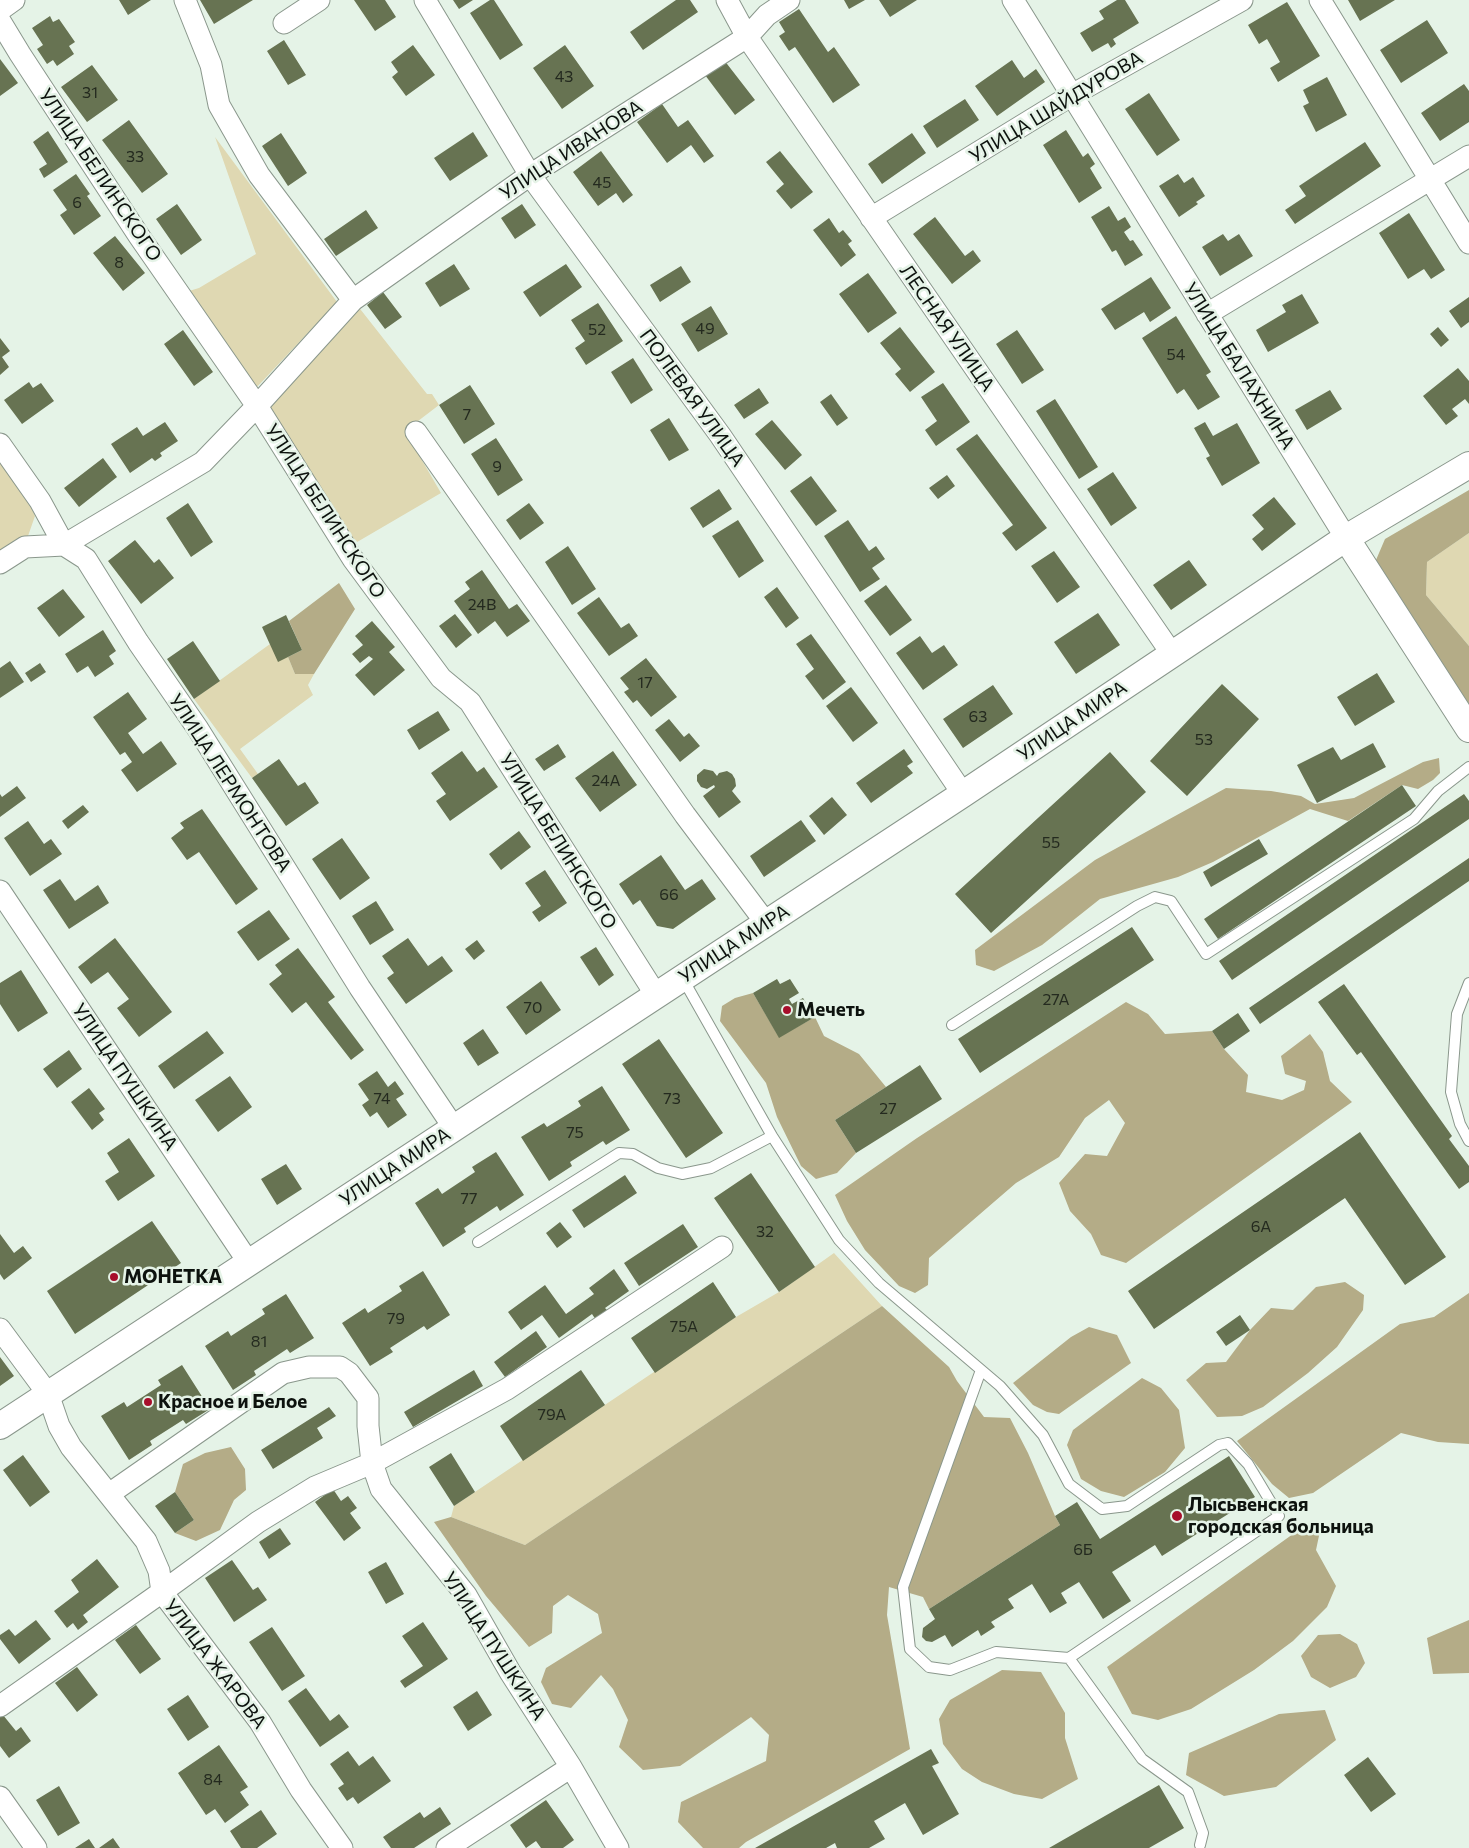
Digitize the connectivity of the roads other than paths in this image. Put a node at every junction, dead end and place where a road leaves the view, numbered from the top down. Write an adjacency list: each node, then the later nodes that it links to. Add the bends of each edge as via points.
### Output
1 (14, 0): 10 (street)
2 (185, 0): 20 (street, via 211,65 219,105 259,175)
3 (319, 0): 12 (street)
4 (425, 0): 16 (street, ПОЛЕВАЯ УЛИЦА)
5 (727, 0): 13 (street, ЛЕСНАЯ УЛИЦА)
6 (789, 0): 13 (street, УЛИЦА ИВАНОВА, via 767,15)
7 (1013, 0): 14 (street, УЛИЦА БАЛАХНИНА)
8 (1242, 0): 14 (street, УЛИЦА ШАЙДУРОВА)
9 (1320, 0): 17 (street)
10 (0, 10)
11 (0, 21): 22 (street, УЛИЦА БЕЛИНСКОГО, via 139,236)
12 (284, 23)
13 (747, 37): 16 (street, УЛИЦА ИВАНОВА); 18 (street, ЛЕСНАЯ УЛИЦА)
14 (1072, 95): 18 (street, УЛИЦА ШАЙДУРОВА); 21 (street, УЛИЦА БАЛАХНИНА)
15 (1469, 156): 17 (street)
16 (530, 175): 20 (street, УЛИЦА ИВАНОВА); 32 (street, ПОЛЕВАЯ УЛИЦА, via 720,435)
17 (1430, 178): 19 (street); 21 (street)
18 (871, 218): 29 (street, ЛЕСНАЯ УЛИЦА)
19 (1469, 243)
20 (353, 300): 22 (street, УЛИЦА ИВАНОВА)
21 (1207, 314): 26 (street, УЛИЦА БАЛАХНИНА)
22 (257, 406): 27 (street, УЛИЦА ИВАНОВА, via 203,462); 37 (street, УЛИЦА БЕЛИНСКОГО, via 353,560 441,678 470,702)
23 (416, 432): 34 (street, via 685,815)
24 (0, 444): 27 (street, УЛИЦА ЛЕРМОНТОВА, via 40,501)
25 (1469, 465): 26 (street, УЛИЦА МИРА)
26 (1346, 538): 29 (street, УЛИЦА МИРА); 30 (street, УЛИЦА БАЛАХНИНА)
27 (64, 545): 28 (street, via 25,547); 39 (street, УЛИЦА ЛЕРМОНТОВА, via 86,559 360,988)
28 (0, 563)
29 (1172, 654): 32 (street, УЛИЦА МИРА)
30 (1469, 729)
31 (1469, 767): 38 (lane, via 1438,791 1414,819 1206,954 1172,900 1155,897)
32 (962, 794): 34 (street, УЛИЦА МИРА)
33 (0, 891): 44 (street, УЛИЦА ПУШКИНА)
34 (766, 923): 35 (street, УЛИЦА МИРА)
35 (683, 978): 37 (street, УЛИЦА МИРА); 40 (lane)
36 (1469, 983): 41 (lane, via 1457,1014 1451,1092 1460,1124)
37 (656, 996): 39 (street, УЛИЦА МИРА)
38 (952, 1025)
39 (454, 1128): 44 (street, УЛИЦА МИРА)
40 (772, 1136): 42 (lane, via 711,1168 682,1174 658,1168 633,1154 619,1152); 46 (lane, via 839,1240 879,1283)
41 (1469, 1141)
42 (478, 1242)
43 (722, 1247): 49 (street, via 507,1389)
44 (249, 1263): 47 (street, УЛИЦА МИРА)
45 (0, 1329): 47 (street, УЛИЦА ЖАРОВА)
46 (981, 1370): 52 (lane, via 903,1588 910,1649 929,1667 950,1670 996,1652); 52 (lane, via 1000,1386 1043,1435 1069,1484 1102,1509 1127,1506 1218,1445 1228,1443 1248,1464 1279,1516)
47 (48, 1394): 48 (street, УЛИЦА МИРА); 50 (street, УЛИЦА ЖАРОВА, via 59,1426 71,1446)
48 (0, 1426)
49 (372, 1463): 50 (street, УЛИЦА ПУШКИНА, via 368,1398 349,1373 340,1367 309,1367 283,1373); 51 (street, via 315,1486 258,1522); 54 (street, УЛИЦА ПУШКИНА, via 381,1489 466,1595 510,1672)
50 (109, 1494): 51 (street, УЛИЦА ЖАРОВА, via 146,1541 159,1570)
51 (162, 1592): 53 (street); 58 (street, УЛИЦА ЖАРОВА, via 260,1722 301,1790)
52 (1068, 1658): 56 (lane, via 1142,1759 1188,1792 1203,1833)
53 (0, 1706)
54 (571, 1767): 59 (street); 60 (street, УЛИЦА ПУШКИНА)
55 (0, 1797): 57 (street)
56 (1202, 1847)
57 (36, 1848)
58 (342, 1848)
59 (447, 1848)
60 (618, 1848)

